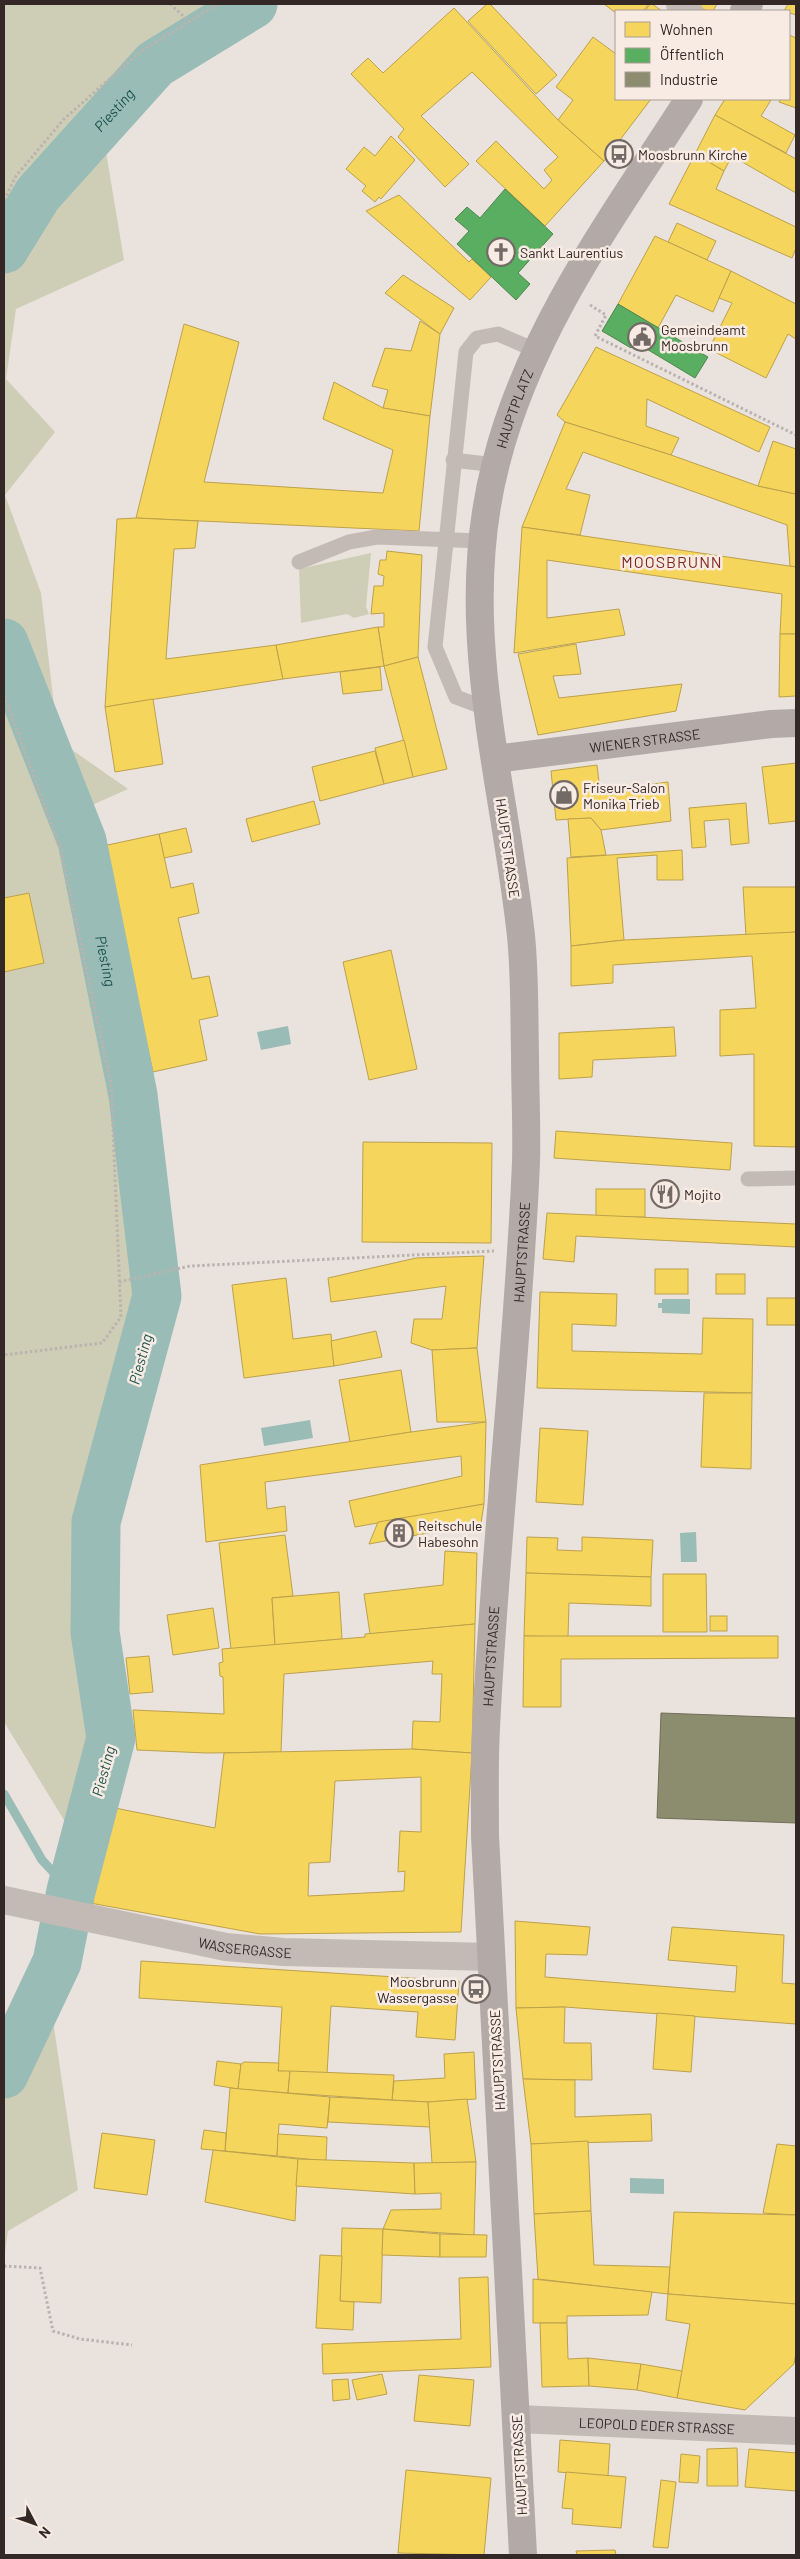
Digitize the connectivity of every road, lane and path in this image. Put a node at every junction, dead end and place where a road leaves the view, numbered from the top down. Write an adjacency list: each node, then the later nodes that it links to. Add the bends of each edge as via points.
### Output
1 (170, 4): 3 (path)
2 (218, 4): 3 (path)
3 (190, 22): 5 (path, via 140,52 64,119 16,176)
4 (688, 100): 6 (main road, HAUPTPLATZ)
5 (4, 200)
6 (566, 291): 7 (main road, HAUPTPLATZ); 8 (path, via 606,315 595,336)
7 (535, 350): 9 (lane, via 498,334 477,338 466,352); 10 (main road, HAUPTPLATZ)
8 (796, 435)
9 (453, 460): 10 (lane); 11 (lane)
10 (495, 464): 12 (main road, HAUPTPLATZ)
11 (445, 538): 12 (lane); 13 (lane, via 377,537 349,542); 15 (lane, via 435,647 456,697)
12 (482, 541): 15 (main road, HAUPTPLATZ, via 479,605)
13 (299, 562)
14 (4, 695): 21 (path, via 60,847 111,1083)
15 (485, 708): 17 (main road, HAUPTPLATZ)
16 (796, 723): 17 (main road, WIENER STRASSE)
17 (495, 759): 20 (main road, HAUPTSTRASSE, via 521,939 526,1158)
18 (796, 1178): 19 (lane)
19 (748, 1179)
20 (520, 1250): 21 (path, via 190,1266); 24 (main road, HAUPTSTRASSE, via 486,1730 485,1836)
21 (119, 1282): 22 (path, via 121,1318 102,1342)
22 (4, 1355)
23 (4, 1900): 24 (street, WASSERGASSE, via 226,1947 284,1952)
24 (491, 1957): 27 (main road, HAUPTSTRASSE)
25 (4, 2266): 26 (path, via 40,2268 53,2331 80,2339)
26 (132, 2345)
27 (517, 2419): 28 (street, LEOPOLD EDER STRASSE); 29 (main road, HAUPTSTRASSE)
28 (796, 2431)
29 (523, 2555)

